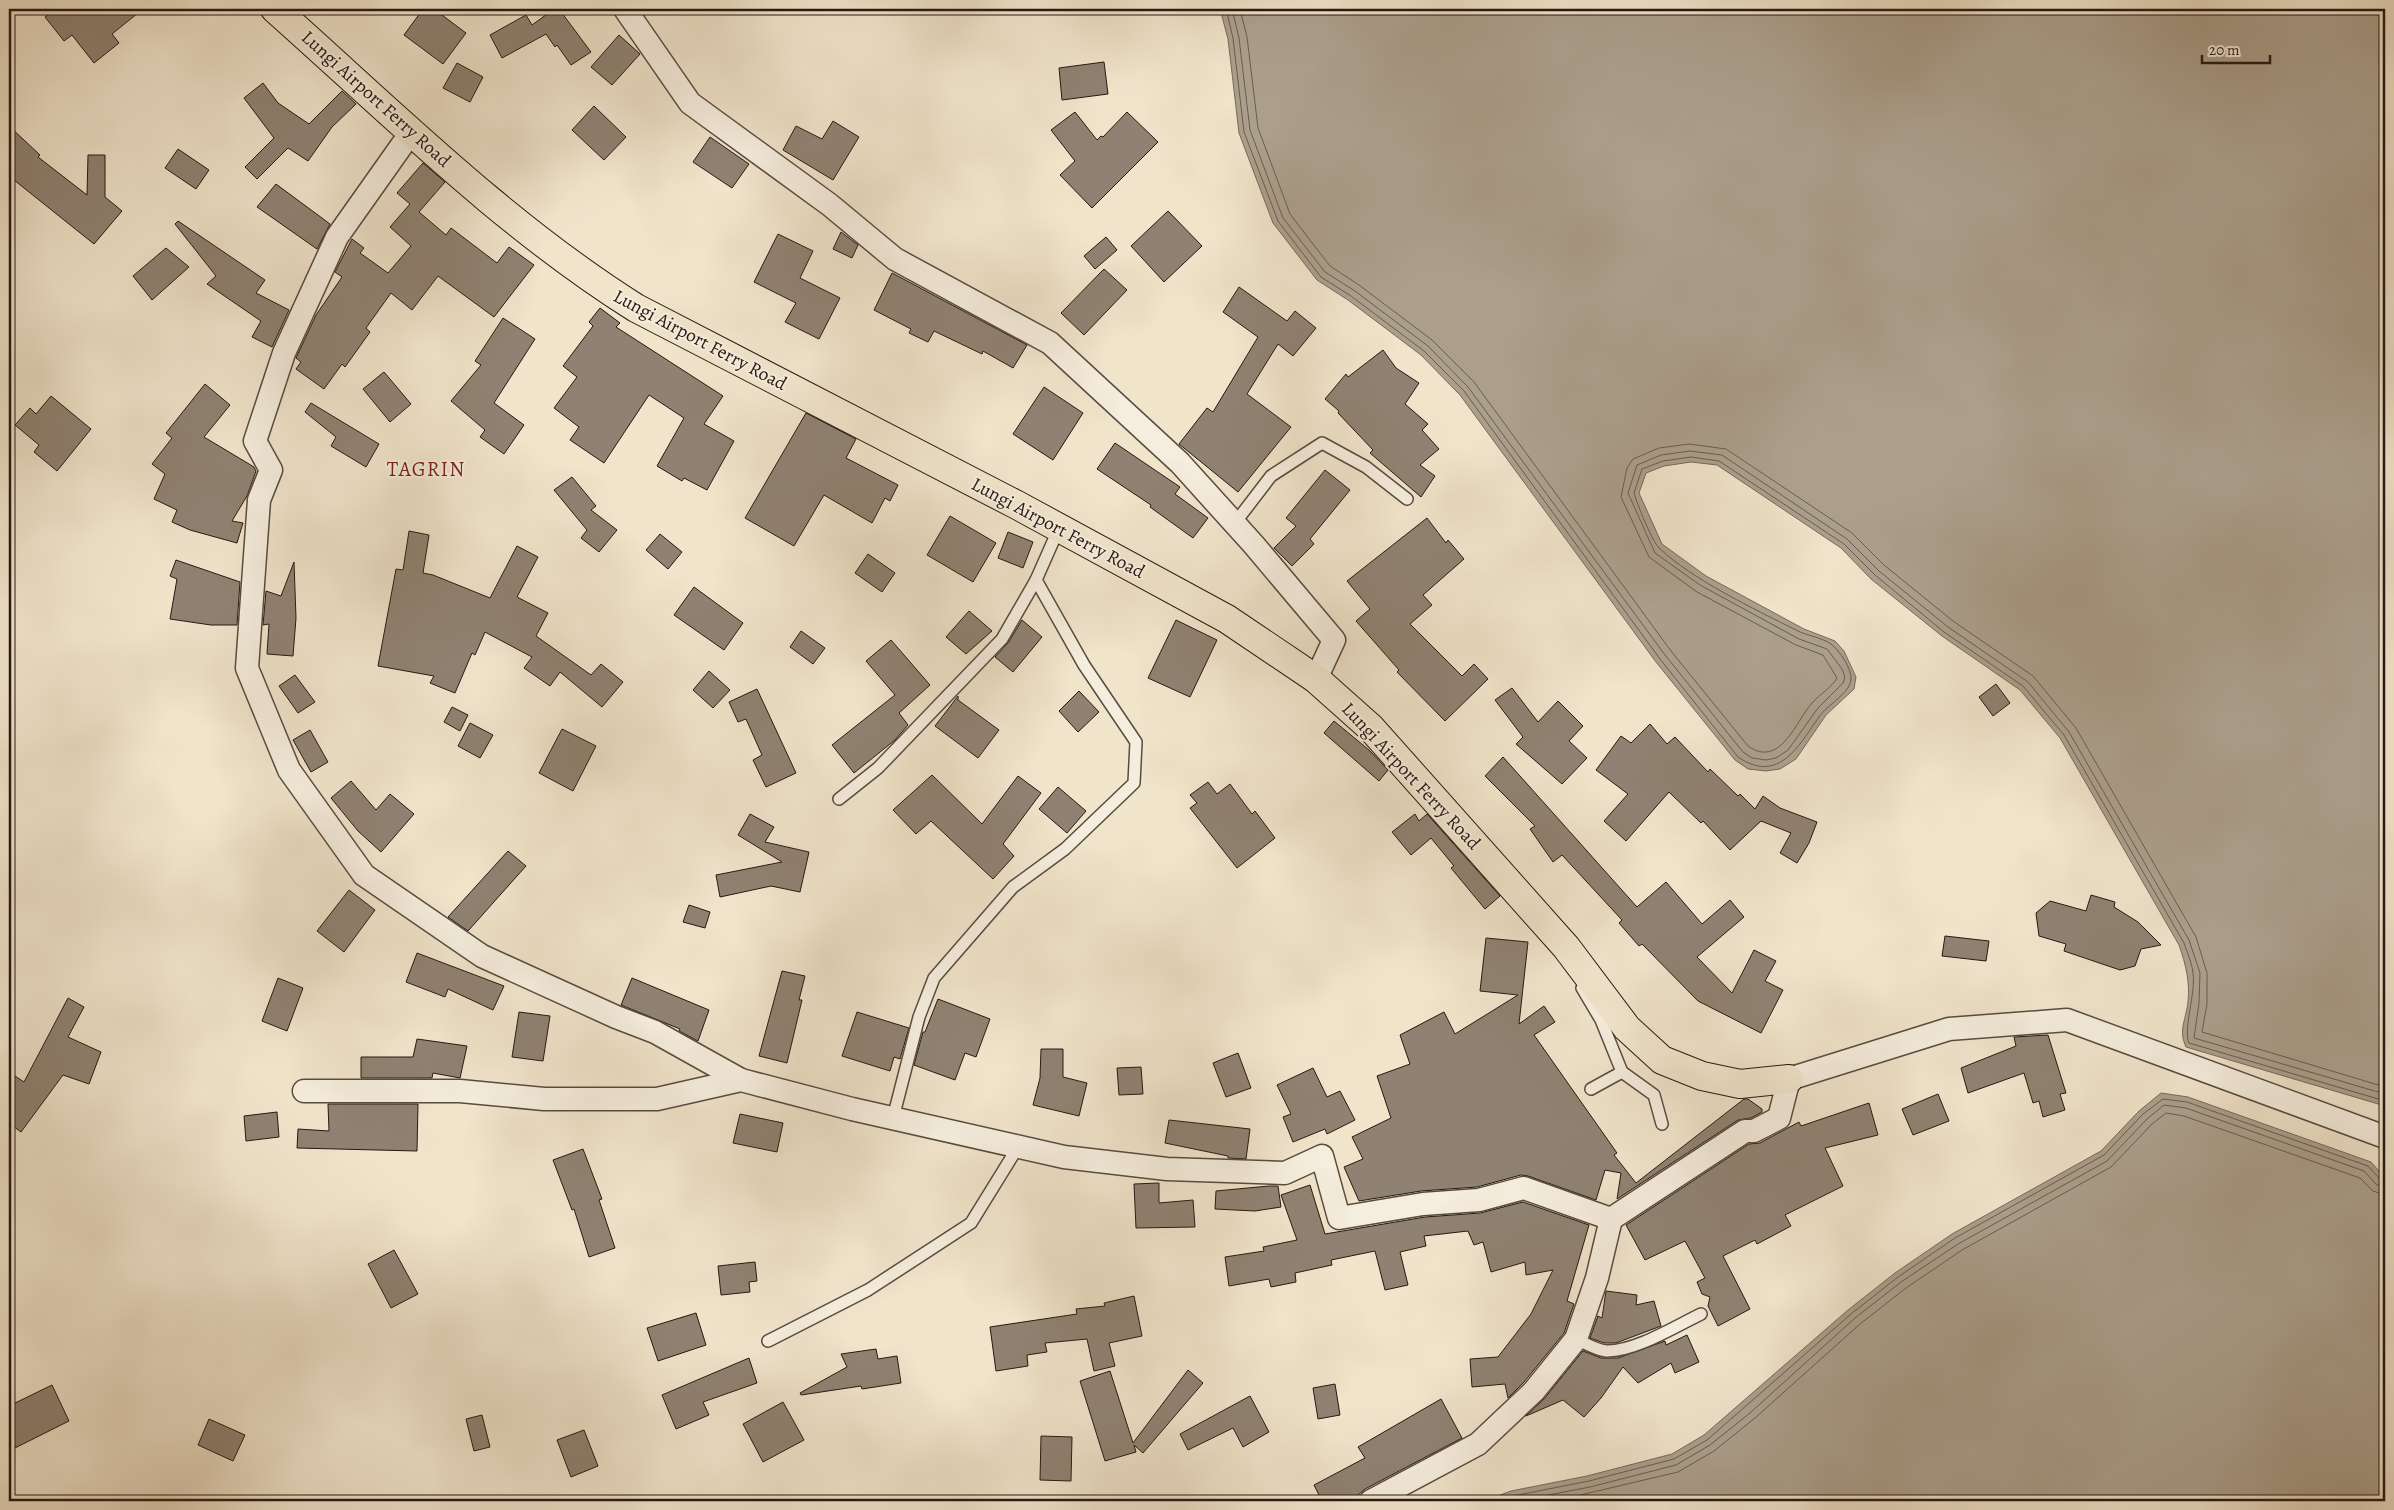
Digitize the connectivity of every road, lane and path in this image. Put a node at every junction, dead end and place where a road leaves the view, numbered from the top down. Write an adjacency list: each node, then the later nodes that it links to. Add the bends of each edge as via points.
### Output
1 (275, 9): 3 (main road, Lungi Airport Ferry Road)
2 (625, 9): 5 (street, via 690,102 830,205 895,259 1050,343 1180,462)
3 (412, 131): 6 (main road, Lungi Airport Ferry Road, via 585,276 636,308); 13 (street, via 337,237 284,353 255,441 271,470 259,500 247,668 289,770 364,875 482,956 656,1032)
4 (1407, 499): 5 (lane, via 1366,467 1322,443 1270,476)
5 (1235, 523): 8 (street, via 1334,640)
6 (1059, 528): 7 (lane); 8 (main road, Lungi Airport Ferry Road, via 1227,619)
7 (1036, 580): 9 (lane, via 1002,639 878,768); 16 (lane, via 1084,665 1136,742 1134,784 1065,849 1013,887 934,978 919,1017)
8 (1316, 679): 10 (main road, Lungi Airport Ferry Road, via 1371,728)
9 (839, 799)
10 (1566, 947): 11 (lane, via 1570,967 1601,1020); 12 (main road, Lungi Airport Ferry Road, via 1627,1028 1662,1060 1702,1076 1740,1084)
11 (1622, 1072): 14 (lane); 17 (lane, via 1654,1095)
12 (1789, 1079): 18 (street, via 1949,1029 2067,1020); 20 (street, via 1779,1118 1745,1131)
13 (741, 1080): 15 (street, via 657,1099 544,1099 460,1091); 16 (street)
14 (1591, 1089)
15 (304, 1091)
16 (893, 1118): 19 (street)
17 (1662, 1124)
18 (2385, 1137)
19 (1018, 1147): 20 (street, via 1064,1157 1167,1169 1285,1173 1322,1156 1339,1218 1423,1204 1479,1200 1524,1188); 23 (lane, via 971,1223 868,1290)
20 (1611, 1219): 22 (street, via 1597,1278)
21 (1701, 1314): 22 (lane, via 1622,1349 1605,1351)
22 (1576, 1339): 24 (street, via 1534,1392 1478,1444)
23 (768, 1341)
24 (1371, 1501)

